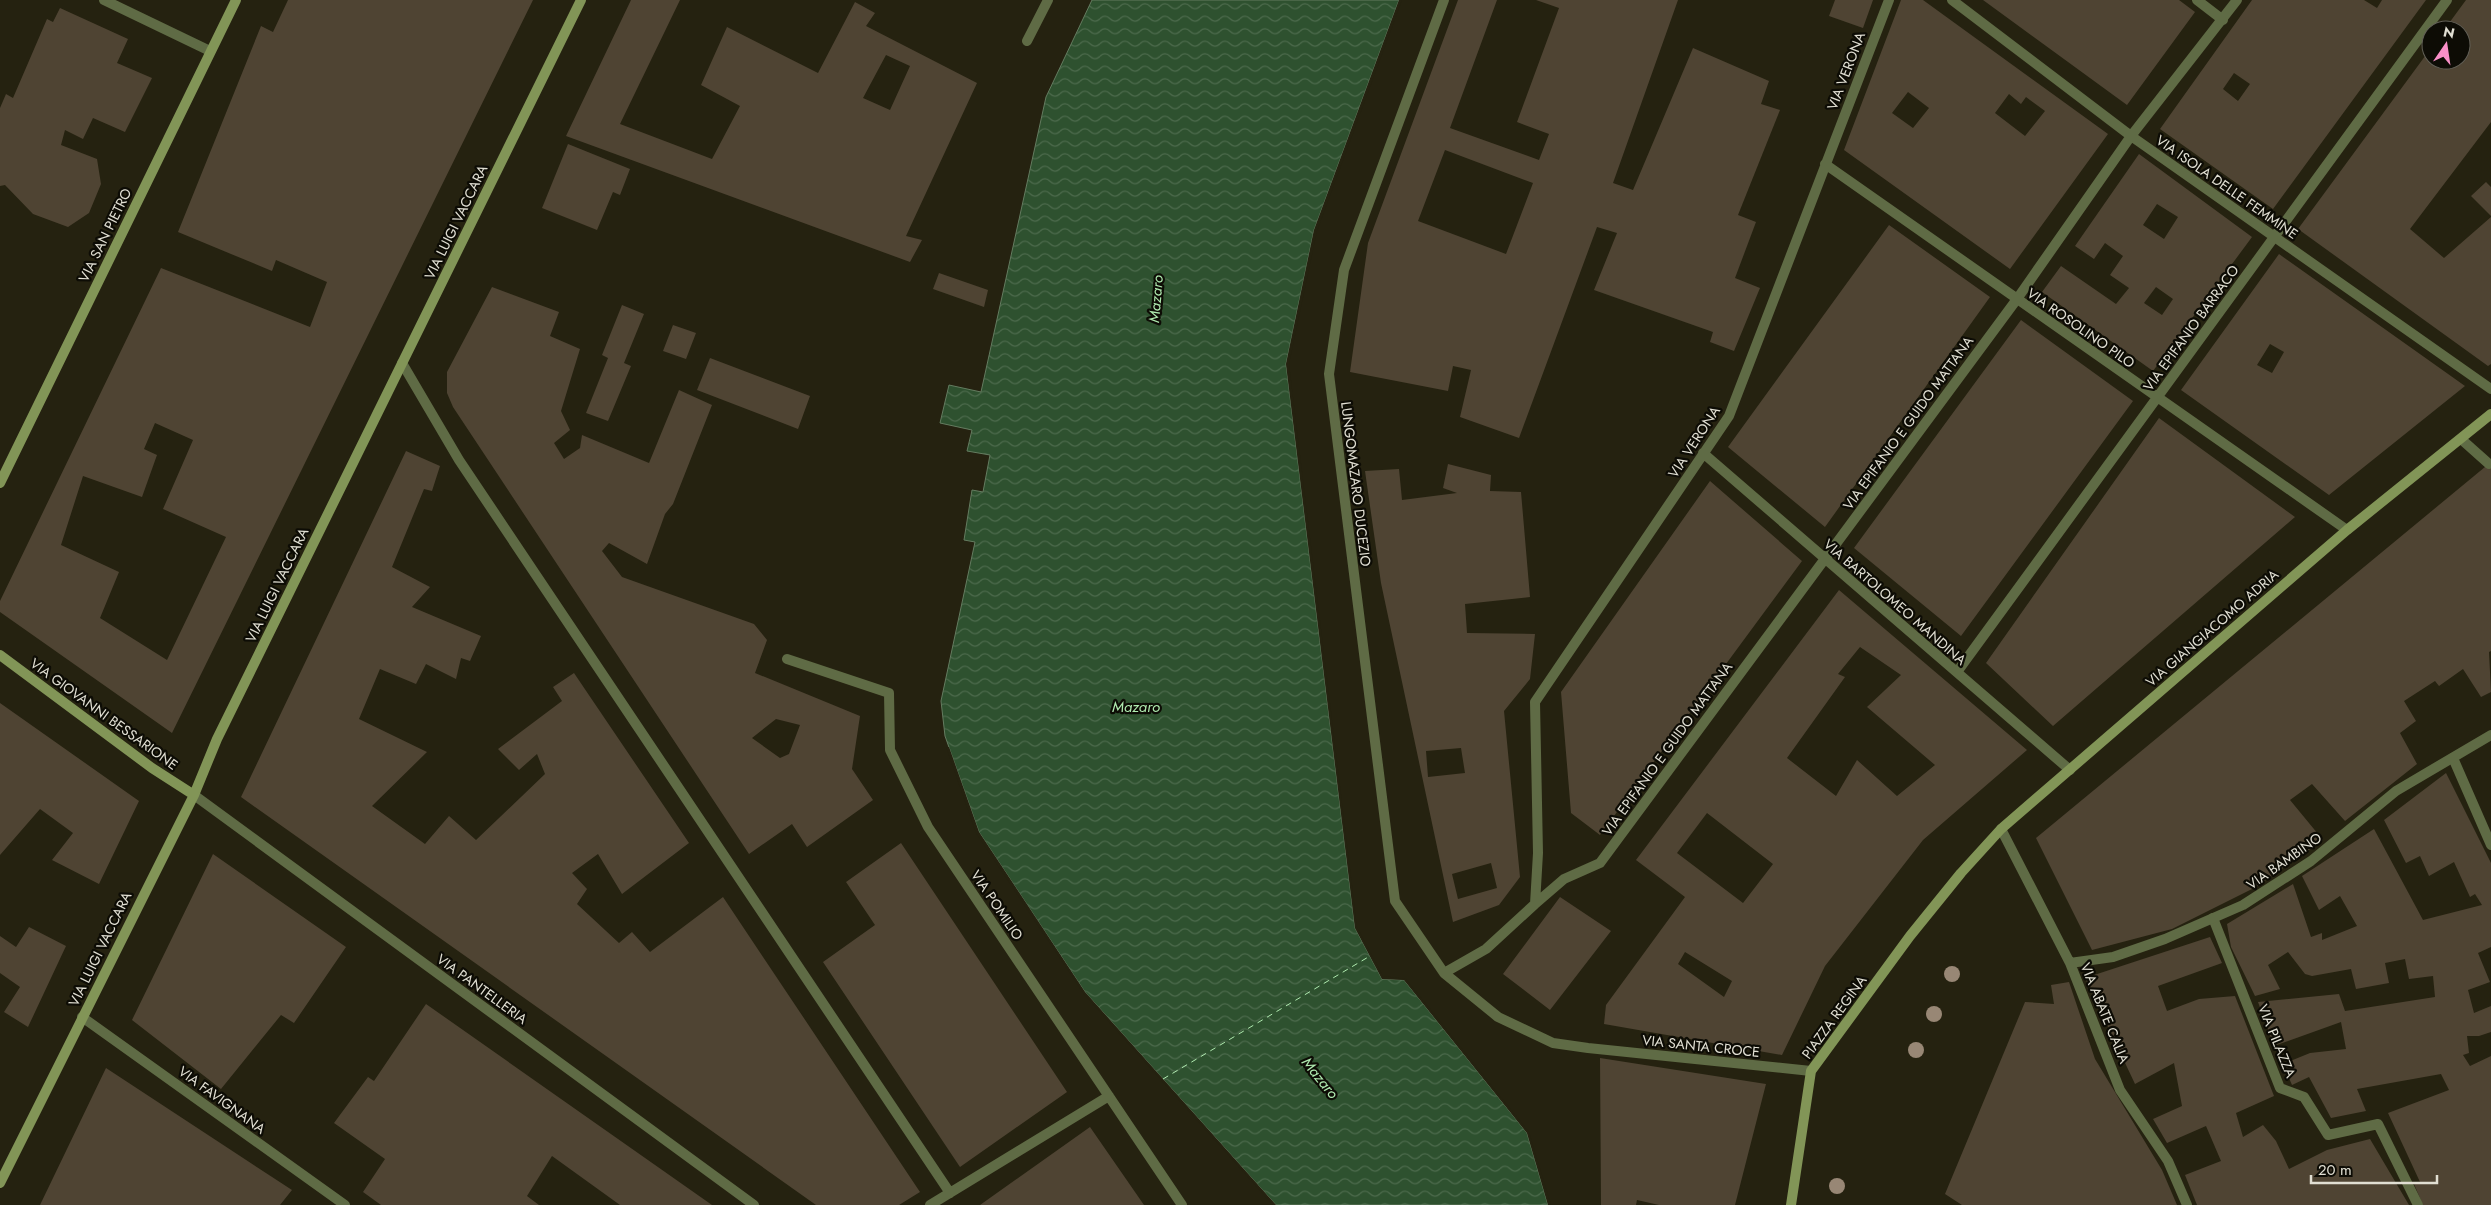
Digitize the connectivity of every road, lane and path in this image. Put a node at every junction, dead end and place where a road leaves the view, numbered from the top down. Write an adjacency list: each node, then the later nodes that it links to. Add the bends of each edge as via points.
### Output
1 (104, 0): 13 (street)
2 (236, 0): 13 (main road, VIA SAN PIETRO)
3 (581, 0): 18 (main road, VIA LUIGI VACCARA)
4 (1048, 0): 12 (street)
5 (1444, 0): 41 (street, LUNGOMAZARO DUCEZIO, via 1344,270 1329,374 1395,901)
6 (1889, 0): 15 (street, VIA VERONA)
7 (1952, 0): 14 (street, VIA ISOLA DELLE FEMMINE)
8 (2197, 0): 11 (street)
9 (2237, 0): 11 (street, VIA EPIFANIO E GUIDO MATTANA)
10 (2447, 0): 16 (street, VIA EPIFANIO BARRACO)
11 (2223, 20): 14 (street, VIA EPIFANIO E GUIDO MATTANA)
12 (1027, 40)
13 (210, 50): 25 (main road, VIA SAN PIETRO)
14 (2130, 136): 16 (street, VIA ISOLA DELLE FEMMINE); 17 (street, VIA EPIFANIO E GUIDO MATTANA)
15 (1825, 164): 17 (street, VIA ROSOLINO PILO); 23 (street, VIA VERONA, via 1729,416)
16 (2274, 237): 19 (street, VIA ISOLA DELLE FEMMINE); 20 (street, VIA EPIFANIO BARRACO)
17 (2016, 299): 20 (street, VIA ROSOLINO PILO); 27 (street, VIA EPIFANIO E GUIDO MATTANA)
18 (402, 363): 34 (main road, VIA LUIGI VACCARA, via 217,739); 47 (street, via 459,460)
19 (2491, 389)
20 (2157, 398): 26 (street, VIA ROSOLINO PILO); 30 (street, VIA EPIFANIO BARRACO)
21 (2491, 414): 22 (main road, VIA GIANGIACOMO ADRIA)
22 (2461, 439): 24 (street); 26 (main road, VIA GIANGIACOMO ADRIA)
23 (1703, 453): 27 (street, VIA BARTOLOMEO MANDINA); 38 (street, VIA VERONA, via 1535,702 1538,854)
24 (2489, 464)
25 (0, 483)
26 (2347, 530): 33 (main road, VIA GIANGIACOMO ADRIA)
27 (1825, 559): 30 (street, VIA BARTOLOMEO MANDINA); 38 (street, VIA EPIFANIO E GUIDO MATTANA, via 1600,863 1564,879)
28 (0, 654): 34 (main road, VIA GIOVANNI BESSARIONE, via 152,768)
29 (787, 659): 45 (street, VIA POMILIO, via 889,693 890,750 928,827)
30 (1956, 672): 33 (street, VIA BARTOLOMEO MANDINA)
31 (2491, 735): 32 (street, VIA BAMBINO)
32 (2453, 758): 36 (street); 39 (street, VIA BAMBINO, via 2396,791 2312,861 2243,905)
33 (2070, 770): 35 (main road, VIA GIANGIACOMO ADRIA)
34 (194, 795): 42 (main road, VIA LUIGI VACCARA); 49 (street, VIA PANTELLERIA)
35 (2001, 829): 37 (main road, VIA GIANGIACOMO ADRIA); 40 (street, VIA ABATE CALIA)
36 (2491, 845)
37 (1961, 873): 44 (main road, PIAZZA REGINA, via 1910,936)
38 (1535, 904): 41 (street, via 1486,949)
39 (2213, 918): 40 (street, VIA BAMBINO, via 2113,957); 54 (street, VIA PILAZZA, via 2280,1088 2304,1097 2328,1135 2378,1124)
40 (2070, 962): 53 (street, VIA ABATE CALIA, via 2120,1090 2168,1161)
41 (1444, 973): 43 (street, LUNGOMAZARO DUCEZIO, via 1498,1017 1553,1042)
42 (82, 1017): 46 (main road, VIA LUIGI VACCARA); 48 (street, VIA FAVIGNANA)
43 (1588, 1048): 44 (street, VIA SANTA CROCE)
44 (1811, 1071): 52 (main road, PIAZZA REGINA)
45 (1109, 1096): 47 (street); 51 (street, VIA POMILIO)
46 (0, 1184)
47 (950, 1193): 50 (street)
48 (345, 1205)
49 (754, 1205)
50 (930, 1205)
51 (1182, 1205)
52 (1791, 1205)
53 (2186, 1205)
54 (2418, 1205)

